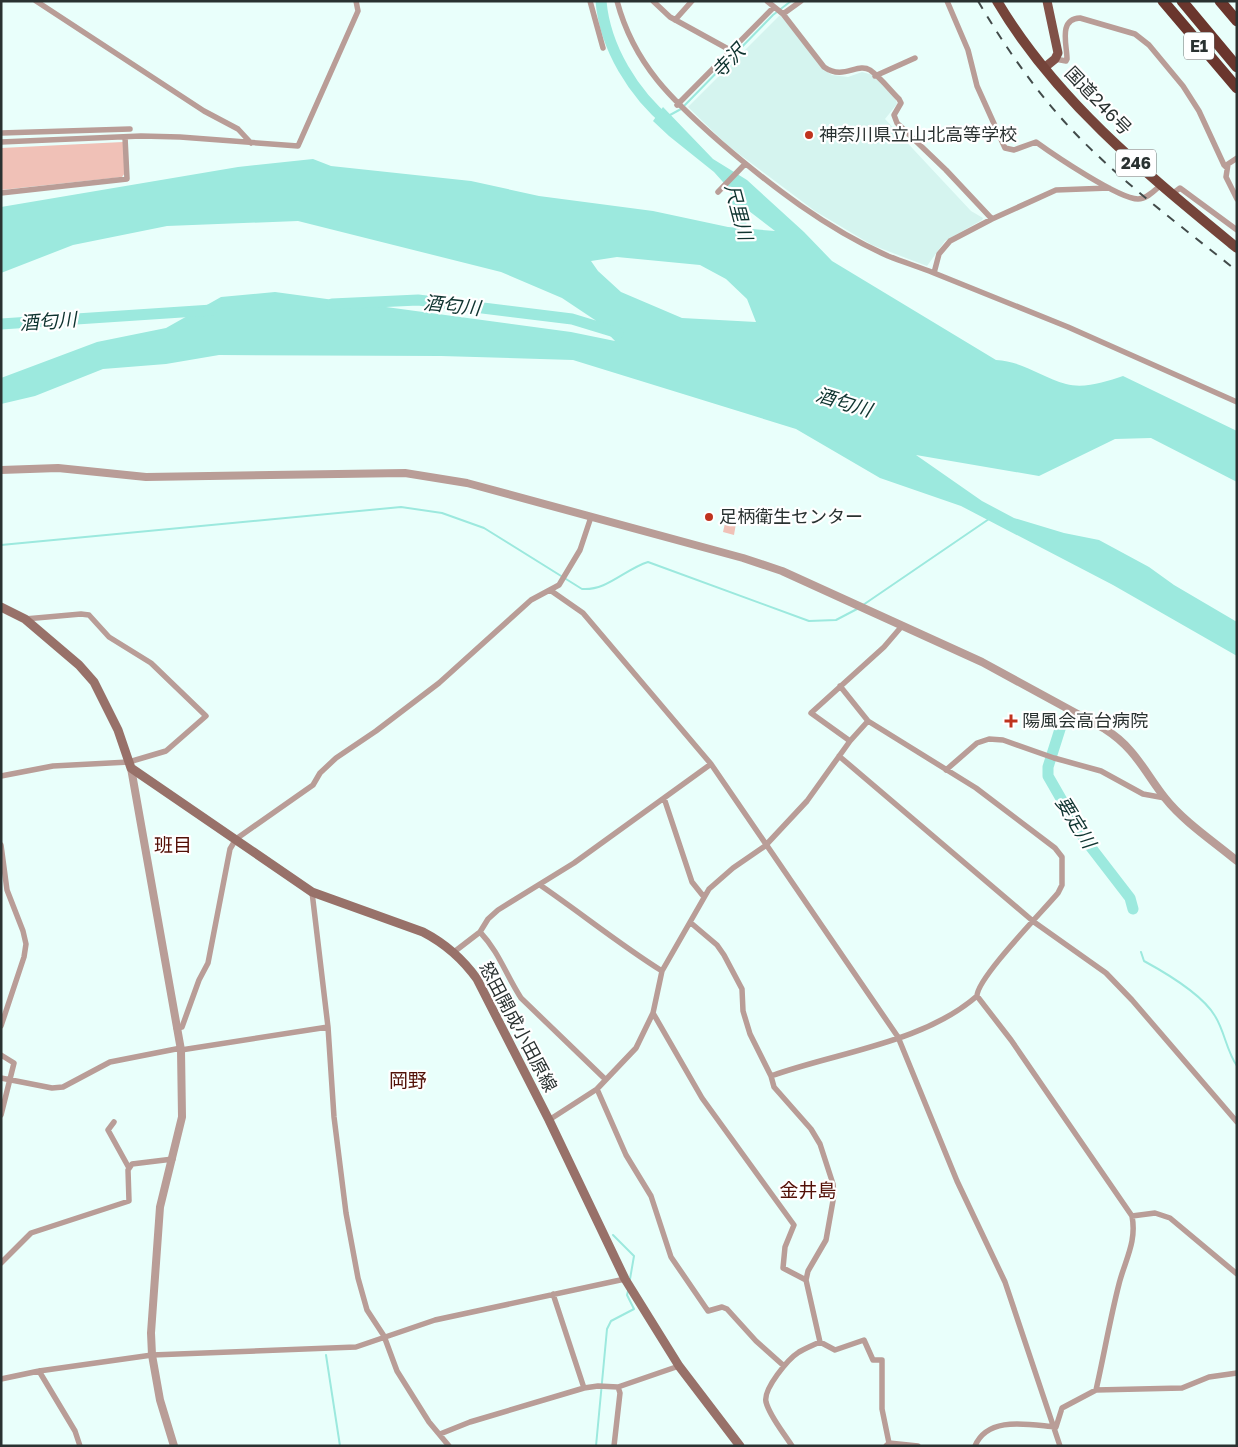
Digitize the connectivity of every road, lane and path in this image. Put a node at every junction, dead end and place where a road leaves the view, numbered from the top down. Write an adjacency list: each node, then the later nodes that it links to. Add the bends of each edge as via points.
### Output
1 (36, 1): 32 (street, via 204,111 238,129)
2 (356, 1): 32 (street, via 358,11 298,146)
3 (590, 1): 19 (street)
4 (617, 1): 27 (street, via 639,55)
5 (653, 1): 17 (street)
6 (692, 1): 17 (street)
7 (766, 1): 15 (street)
8 (801, 1): 16 (street)
9 (947, 1): 37 (street, via 968,50 977,86 1005,148 1014,150 1036,142)
10 (997, 1): 24 (highway, 国道246号 / 246)
11 (1046, 1): 22 (main road, via 1058,48)
12 (1163, 1): 26 (highway, E1)
13 (1182, 1): 23 (highway, E1)
14 (1220, 1): 18 (highway, E1)
15 (774, 7): 16 (street); 20 (street)
16 (783, 14): 25 (street, via 831,72 860,68 870,70)
17 (675, 20): 20 (street)
18 (1237, 21)
19 (603, 48)
20 (730, 50): 27 (street)
21 (915, 58): 25 (street)
22 (1056, 59): 24 (main road); 35 (street, via 1067,59 1065,36 1073,18 1141,37 1183,86)
23 (1237, 67)
24 (1044, 68): 36 (highway, 国道246号 / 246, via 1077,106)
25 (875, 76): 42 (street, via 899,98 901,104 894,115 897,123)
26 (1237, 88)
27 (678, 105): 34 (street)
28 (130, 129): 29 (street)
29 (1, 134)
30 (125, 137): 31 (street); 32 (street); 39 (street, via 127,179)
31 (1, 142)
32 (251, 142)
33 (1237, 158): 35 (street, via 1228,164)
34 (745, 164): 38 (street); 45 (street, via 841,232 887,256)
35 (1228, 168): 41 (street, via 1226,176)
36 (1161, 185): 37 (street, via 1138,199); 40 (highway, 国道246号 / 246)
37 (1109, 188): 42 (street, via 1056,190)
38 (718, 192)
39 (1, 193)
40 (1172, 194): 43 (street, via 1180,188); 44 (highway, 国道246号 / 246)
41 (1237, 199)
42 (992, 219): 45 (street, via 950,241 939,254)
43 (1237, 230)
44 (1237, 248)
45 (934, 273): 46 (street)
46 (1237, 402)
47 (1, 470): 48 (street, via 58,468 146,478 405,473 467,483)
48 (591, 517): 49 (street, via 580,550 559,585); 52 (street, via 782,571)
49 (550, 590): 57 (street, via 583,613); 63 (street, via 531,600 439,683 336,758 313,785)
50 (1, 607): 51 (main road)
51 (25, 619): 58 (main road, via 80,665 94,682 118,730); 58 (street, via 89,615 109,637 151,663 206,716 166,752)
52 (902, 626): 53 (street, via 884,647); 62 (street, via 1026,684 1123,740)
53 (840, 686): 54 (street); 55 (street, via 811,713)
54 (868, 721): 55 (street); 59 (street)
55 (850, 741): 56 (street)
56 (839, 756): 65 (street, via 807,801); 70 (street)
57 (711, 764): 61 (street); 65 (street)
58 (130, 765): 60 (street, via 53,766); 63 (main road, 怒田開成小田原線); 79 (street)
59 (946, 770): 62 (street, via 977,743 989,739 1002,740 1101,771 1144,794); 70 (street, via 976,788 1055,848 1062,857 1060,889)
60 (1, 776)
61 (664, 798): 67 (street); 69 (street, via 692,882)
62 (1165, 798): 66 (street)
63 (236, 839): 68 (main road, 怒田開成小田原線); 79 (street, via 230,849 208,963 182,1027)
64 (1, 845): 77 (street, via 7,890 26,944)
65 (765, 846): 69 (street, via 717,880); 80 (street)
66 (1237, 861)
67 (540, 884): 72 (street, via 498,910 488,918); 74 (street, via 617,943)
68 (312, 892): 73 (main road, 怒田開成小田原線, via 423,932); 78 (street)
69 (704, 897): 71 (street)
70 (1034, 922): 75 (street, via 998,962 977,990); 91 (street, via 1106,973)
71 (691, 923): 74 (street); 83 (street, via 717,945 742,989 743,1011 750,1034)
72 (480, 932): 73 (street); 85 (street, via 497,952 521,998)
73 (454, 952): 89 (main road, 怒田開成小田原線, via 477,979)
74 (662, 970): 76 (street)
75 (977, 996): 80 (street, via 946,1018); 94 (street)
76 (653, 1013): 85 (street, via 636,1048); 98 (street, via 702,1098 794,1225 785,1246 783,1268)
77 (1, 1026)
78 (328, 1027): 81 (street); 100 (street, via 334,1117 358,1278 367,1310)
79 (176, 1028): 81 (street)
80 (898, 1037): 83 (street); 111 (street, via 957,1181 1005,1282)
81 (181, 1049): 86 (street, via 110,1062 64,1087 52,1088); 92 (street, via 182,1117)
82 (1, 1055): 86 (street, via 14,1063)
83 (771, 1076): 98 (street, via 774,1087 820,1144 833,1184 826,1240 808,1270)
84 (1, 1078): 86 (street)
85 (605, 1079): 87 (street)
86 (12, 1080): 88 (street)
87 (598, 1089): 89 (street); 104 (street, via 626,1155 651,1196 677,1265 708,1311 722,1307 727,1309)
88 (1, 1115)
89 (549, 1120): 97 (main road, 怒田開成小田原線)
90 (114, 1122): 93 (street, via 108,1130)
91 (1237, 1122)
92 (173, 1159): 93 (street, via 135,1162); 102 (street, via 160,1206)
93 (128, 1168): 95 (street, via 129,1202 31,1233)
94 (1132, 1216): 96 (street, via 1155,1213 1170,1218); 110 (street, via 1133,1243 1120,1282)
95 (1, 1263)
96 (1237, 1274)
97 (625, 1280): 99 (street); 103 (main road, 怒田開成小田原線)
98 (806, 1280): 101 (street)
99 (553, 1294): 100 (street, via 436,1320); 109 (street)
100 (384, 1336): 102 (street, via 356,1347); 112 (street, via 397,1371)
101 (820, 1342): 104 (street, via 798,1353); 113 (street, via 835,1350 864,1340 873,1360 882,1360 882,1409)
102 (152, 1356): 105 (street); 115 (street, via 163,1414)
103 (679, 1366): 108 (street); 118 (main road, 怒田開成小田原線)
104 (784, 1366): 119 (street, via 766,1394 766,1401)
105 (39, 1371): 107 (street); 114 (street, via 75,1431)
106 (1237, 1373): 110 (street, via 1209,1377 1182,1388)
107 (1, 1379)
108 (618, 1386): 109 (street); 117 (street)
109 (584, 1388): 112 (street)
110 (1096, 1390): 111 (street, via 1062,1408)
111 (1056, 1427): 121 (street, via 1005,1423 979,1438); 122 (street)
112 (440, 1434): 116 (street)
113 (887, 1444): 120 (street)
114 (80, 1446)
115 (174, 1446)
116 (449, 1446)
117 (614, 1446)
118 (740, 1446)
119 (792, 1446)
120 (918, 1446)
121 (976, 1446)
122 (1060, 1446)

